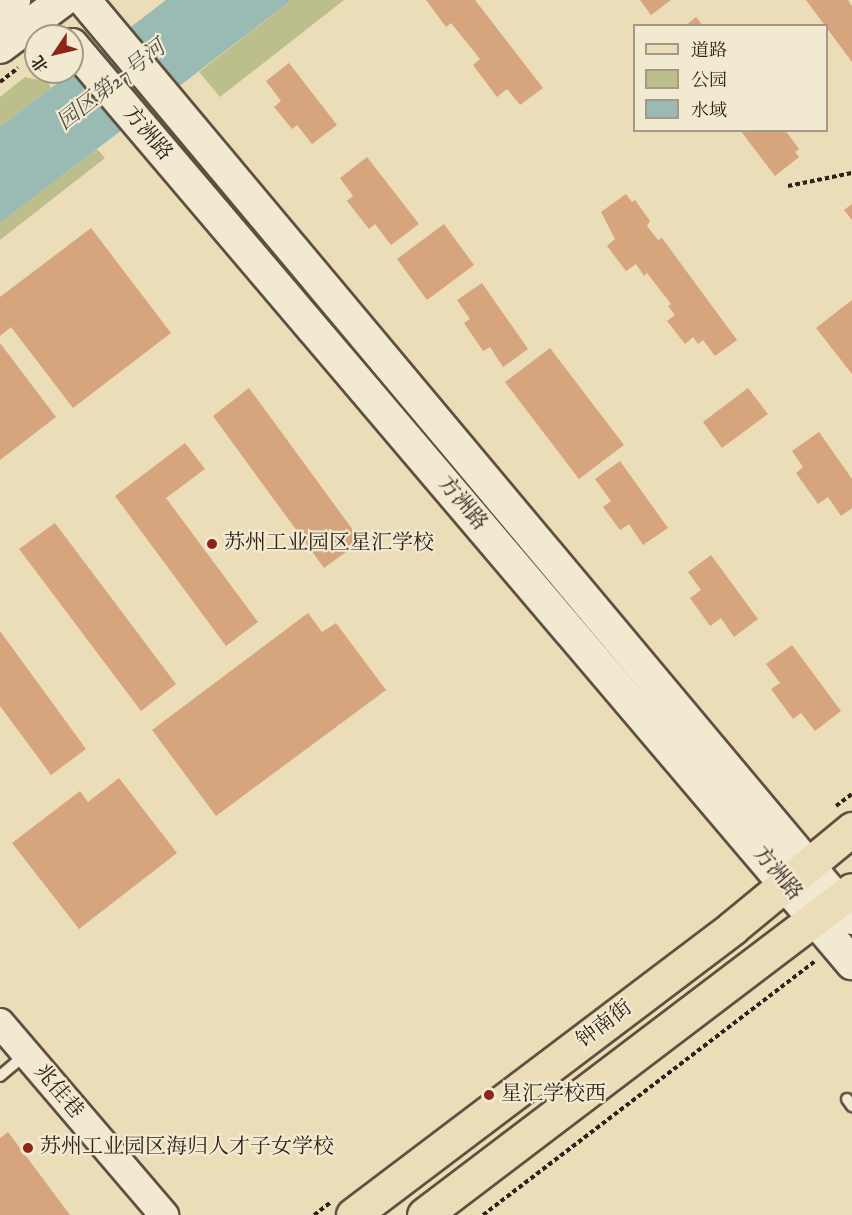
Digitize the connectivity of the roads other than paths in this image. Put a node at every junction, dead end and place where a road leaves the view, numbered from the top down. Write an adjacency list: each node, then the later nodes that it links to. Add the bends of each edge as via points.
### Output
1 (14, 0): 3 (main road)
2 (84, 0): 8 (main road, 方洲路, via 524,529)
3 (0, 11)
4 (24, 38): 5 (main road)
5 (0, 47)
6 (84, 55): 8 (main road, 方洲路, via 137,123)
7 (852, 829): 8 (main road, 钟南街)
8 (797, 874): 9 (main road, 方洲路); 14 (main road, 钟南街, via 732,928)
9 (841, 922): 15 (main road, 钟南街)
10 (0, 1023): 11 (street, 兆佳巷)
11 (26, 1054): 12 (lane); 13 (street, 兆佳巷)
12 (0, 1076)
13 (164, 1215)
14 (353, 1215)
15 (424, 1215)

